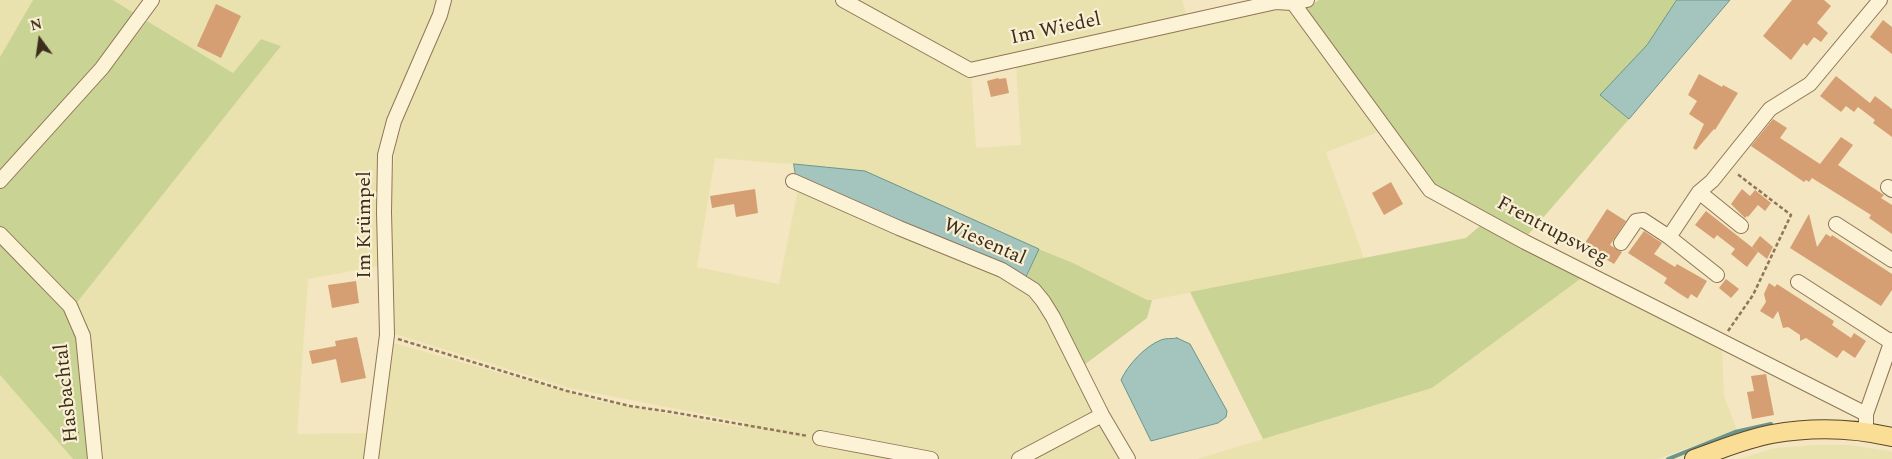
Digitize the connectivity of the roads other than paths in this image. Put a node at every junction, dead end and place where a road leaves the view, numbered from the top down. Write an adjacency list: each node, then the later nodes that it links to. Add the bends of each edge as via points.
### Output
1 (152, 0): 7 (street, via 102,68)
2 (444, 0): 25 (street, Im Krümpel, via 394,121 386,155 387,335)
3 (843, 0): 6 (street, Im Wiedel, via 970,70 1276,2)
4 (1307, 0): 6 (street, Im Wiedel)
5 (1880, 0): 9 (street, via 1810,84 1770,109 1712,181)
6 (1292, 2): 19 (street, Frentrupsweg, via 1430,190 1525,242)
7 (0, 181)
8 (793, 181): 20 (street, Wiesental, via 1002,270 1034,290 1053,317)
9 (1699, 192): 11 (street); 13 (street)
10 (1836, 224): 15 (street)
11 (1741, 226)
12 (0, 234): 24 (street, Hasbachtal, via 70,306 83,336)
13 (1670, 237): 14 (street, via 1643,220 1636,221); 16 (street)
14 (1621, 243)
15 (1892, 260)
16 (1717, 275)
17 (1798, 282): 18 (street)
18 (1892, 341): 19 (street)
19 (1866, 414): 21 (street)
20 (1102, 415): 27 (street); 28 (street, Wiesental)
21 (1865, 432): 22 (main road); 29 (main road, via 1810,430 1772,434)
22 (1892, 437)
23 (820, 438): 26 (street)
24 (95, 459)
25 (371, 459)
26 (931, 459)
27 (1019, 459)
28 (1128, 459)
29 (1694, 459)

